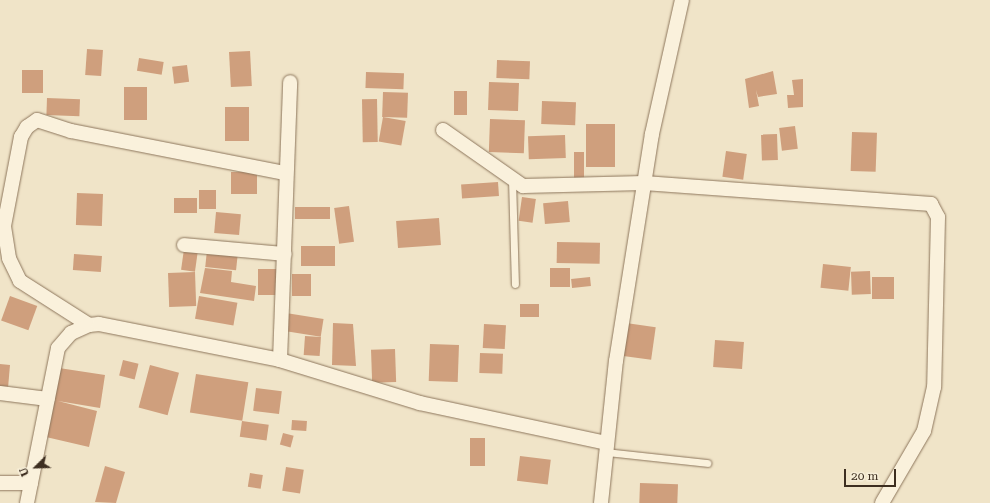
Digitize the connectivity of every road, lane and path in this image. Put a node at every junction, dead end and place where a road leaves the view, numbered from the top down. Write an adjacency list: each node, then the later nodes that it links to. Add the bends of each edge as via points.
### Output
1 (682, 0): 6 (street)
2 (290, 82): 4 (street)
3 (443, 130): 5 (street)
4 (286, 173): 8 (street); 10 (street, via 71,131 37,120 27,126 21,137 4,226 9,258 20,281)
5 (512, 179): 6 (street, via 534,188); 9 (lane)
6 (644, 183): 14 (street, via 616,361); 20 (street, via 931,204 938,217 934,387 924,432)
7 (184, 245): 8 (street)
8 (285, 254): 11 (street)
9 (515, 284)
10 (88, 325): 11 (street, via 99,324); 13 (street, via 71,333 58,348)
11 (280, 360): 14 (street, via 420,403)
12 (0, 393): 13 (street)
13 (48, 399): 17 (street)
14 (606, 448): 15 (lane); 19 (street)
15 (707, 463)
16 (0, 483): 17 (street)
17 (31, 483): 18 (street)
18 (28, 503)
19 (601, 503)
20 (882, 503)

